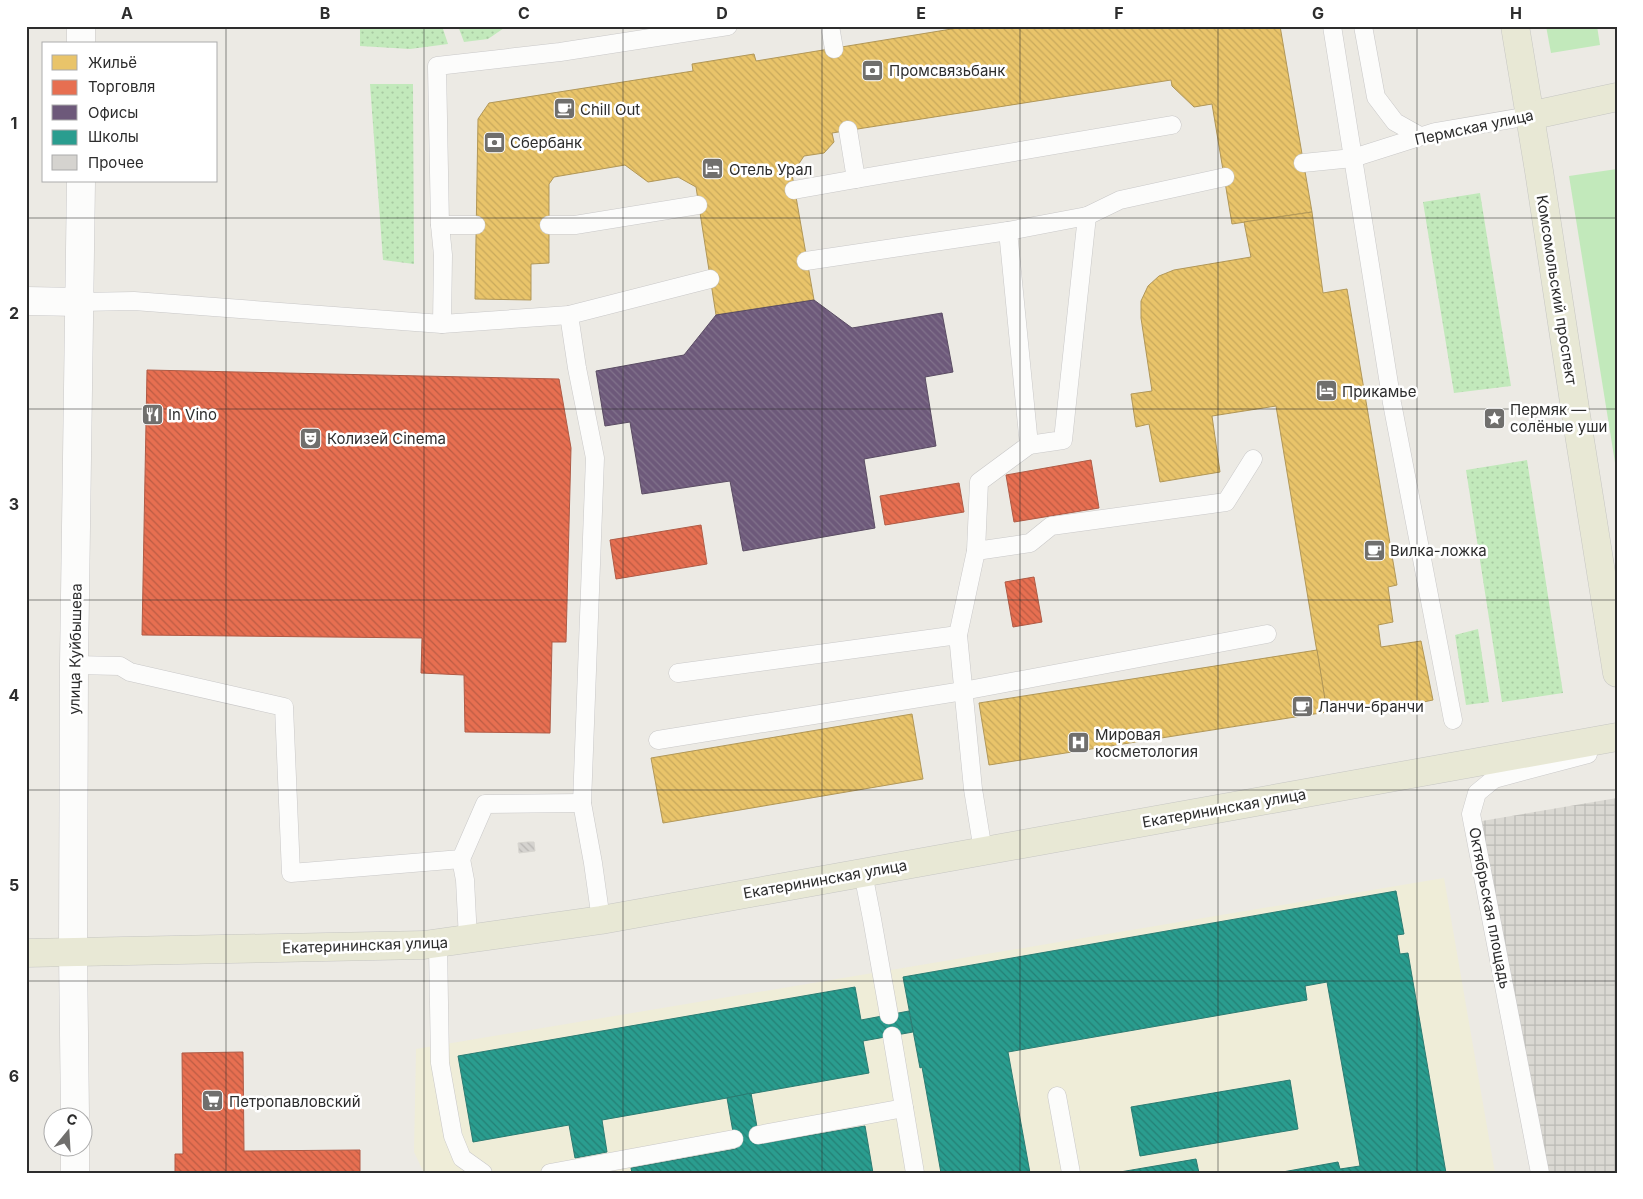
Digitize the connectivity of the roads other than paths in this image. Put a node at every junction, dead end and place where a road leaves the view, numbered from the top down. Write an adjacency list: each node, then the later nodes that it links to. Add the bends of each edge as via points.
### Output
1 (81, 26): 7 (main road)
2 (728, 26): 22 (lane, via 560,52 436,66)
3 (830, 26): 8 (lane)
4 (1332, 26): 14 (lane)
5 (1363, 26): 13 (lane, via 1376,97 1395,122)
6 (1515, 26): 10 (main road, Комсомольский проспект)
7 (81, 42)
8 (834, 49)
9 (1617, 97): 10 (main road, Пермская улица)
10 (1529, 116): 13 (lane, Пермская улица); 39 (main road, Комсомольский проспект)
11 (1172, 125): 17 (lane)
12 (848, 130): 17 (lane)
13 (1420, 136): 14 (lane, Пермская улица)
14 (1353, 158): 15 (lane, Пермская улица); 41 (lane, via 1394,412)
15 (1303, 163)
16 (1225, 177): 21 (lane, via 1120,200)
17 (856, 179): 19 (lane)
18 (81, 182): 29 (main road, улица Куйбышева)
19 (794, 190)
20 (698, 205): 24 (lane, via 575,225)
21 (1086, 216): 25 (lane); 32 (lane, via 1063,440)
22 (440, 225): 23 (lane); 31 (lane)
23 (476, 225)
24 (549, 225)
25 (1008, 230): 26 (lane); 32 (lane)
26 (806, 261)
27 (710, 279): 30 (lane)
28 (26, 301): 29 (main road)
29 (80, 302): 31 (lane, via 134,301); 37 (main road, улица Куйбышева)
30 (569, 314): 31 (lane); 45 (lane, via 595,458)
31 (442, 324)
32 (1029, 445): 34 (lane, via 980,482)
33 (1253, 459): 34 (lane, via 1226,502 1051,526 1030,543)
34 (976, 550): 36 (lane)
35 (1267, 634): 40 (lane)
36 (958, 635): 38 (lane); 40 (lane)
37 (74, 665): 47 (lane, via 120,666 130,672 284,707 291,873); 52 (main road, улица Куйбышева)
38 (678, 673)
39 (1617, 673)
40 (964, 691): 43 (lane); 46 (lane, via 973,790)
41 (1453, 720)
42 (1617, 736): 46 (main road, Екатерининская улица)
43 (658, 740)
44 (1617, 742): 67 (lane, Октябрьская площадь, via 1606,750 1494,779 1476,793 1471,814)
45 (582, 803): 47 (lane, via 485,804); 49 (lane)
46 (983, 851): 48 (main road, Екатерининская улица)
47 (461, 859): 50 (lane)
48 (863, 873): 49 (main road, Екатерининская улица); 54 (lane)
49 (601, 920): 50 (main road, Екатерининская улица)
50 (468, 939): 51 (main road, Екатерининская улица)
51 (438, 943): 52 (main road, Екатерининская улица); 63 (lane, via 440,1063 453,1136 462,1158)
52 (73, 952): 53 (main road, Екатерининская улица); 57 (main road, улица Куйбышева)
53 (26, 953)
54 (888, 1015)
55 (892, 1036): 58 (lane)
56 (1057, 1096): 66 (lane)
57 (75, 1106)
58 (904, 1108): 59 (lane); 65 (lane)
59 (758, 1135)
60 (734, 1139): 64 (lane)
61 (75, 1156): 62 (main road)
62 (75, 1173)
63 (483, 1173)
64 (550, 1173)
65 (915, 1173)
66 (1071, 1173)
67 (1540, 1173)

